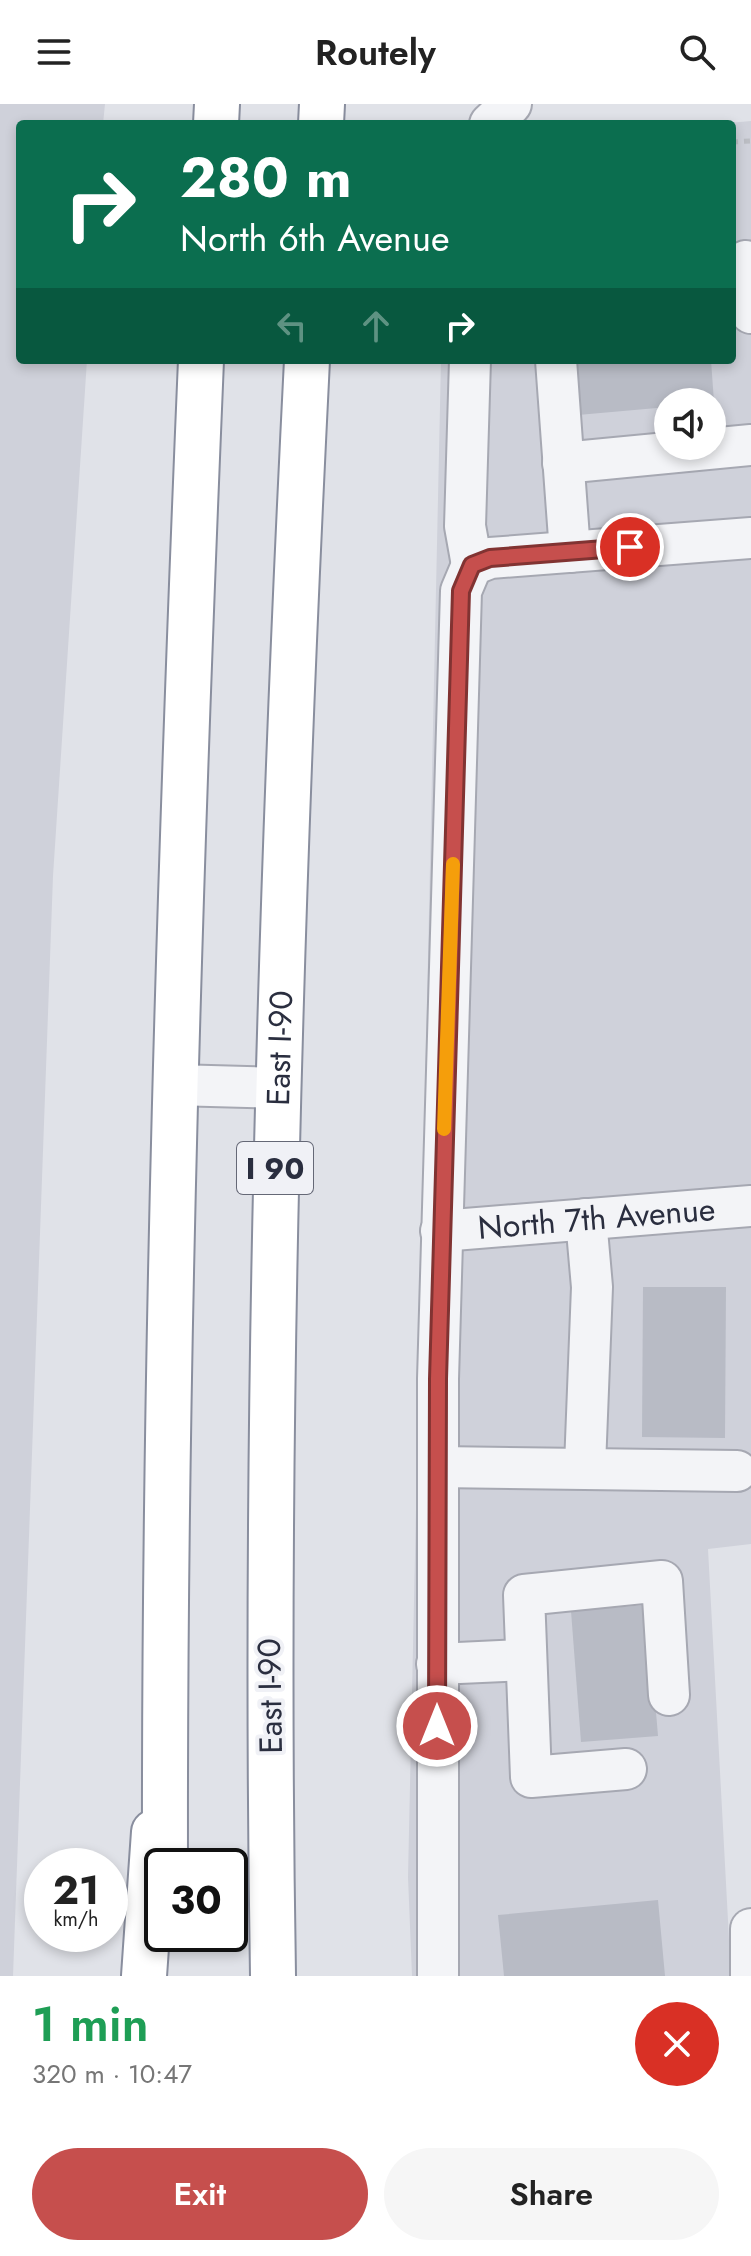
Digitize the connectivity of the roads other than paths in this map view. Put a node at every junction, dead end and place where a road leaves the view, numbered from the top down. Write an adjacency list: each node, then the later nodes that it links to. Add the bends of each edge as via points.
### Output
1 (511, 104): 2 (street)
2 (494, 120)
3 (746, 261): 4 (street)
4 (751, 313)
5 (201, 364): 14 (highway)
6 (307, 364): 15 (highway, East I-90 / I 90)
7 (470, 364): 13 (street, via 465,526)
8 (556, 364): 10 (street)
9 (751, 445): 10 (street)
10 (563, 463): 12 (street)
11 (751, 538): 12 (street)
12 (570, 552): 13 (street, via 490,558)
13 (472, 565): 18 (street, via 461,591)
14 (174, 1085): 15 (street); 25 (highway)
15 (278, 1088): 22 (highway, East I-90 / I 90)
16 (751, 1206): 17 (street, North 7th Avenue)
17 (586, 1219): 18 (street, North 7th Avenue); 19 (street, via 592,1287)
18 (441, 1231): 20 (street)
19 (585, 1466): 20 (street); 21 (street)
20 (438, 1467): 24 (street)
21 (737, 1471)
22 (269, 1647): 33 (highway, East I-90 / I 90); 34 (highway)
23 (524, 1660): 24 (street); 26 (street, via 524,1595 662,1581); 27 (street, via 531,1777)
24 (437, 1664): 35 (street)
25 (165, 1670): 28 (highway); 31 (highway)
26 (669, 1695)
27 (626, 1769)
28 (165, 1848)
29 (751, 1929): 36 (street)
30 (166, 1952): 32 (highway)
31 (144, 1976)
32 (167, 1976)
33 (273, 1976)
34 (286, 1976)
35 (438, 1976)
36 (751, 1976)

